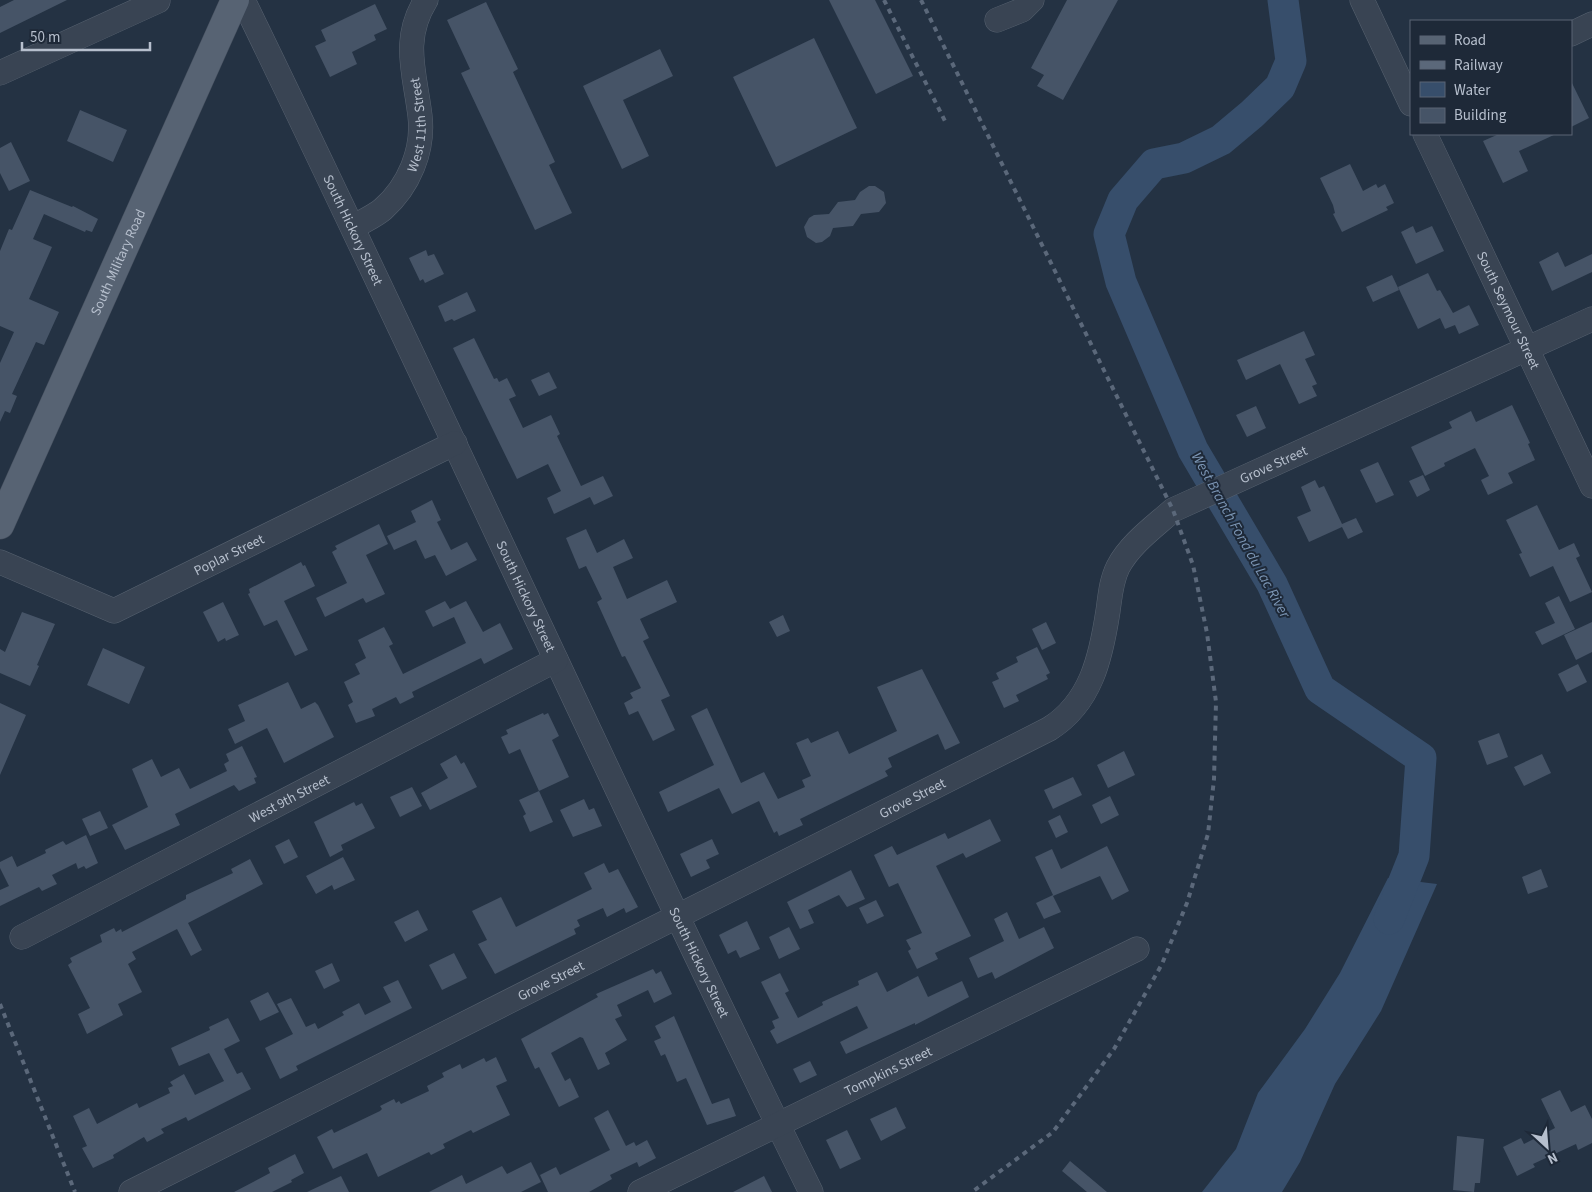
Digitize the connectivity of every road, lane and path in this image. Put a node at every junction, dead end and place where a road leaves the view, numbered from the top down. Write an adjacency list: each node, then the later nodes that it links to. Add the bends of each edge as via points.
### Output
1 (235, 0): 18 (main road, South Military Road)
2 (243, 0): 13 (street, South Hickory Street)
3 (426, 0): 13 (street, West 11th Street, via 418,12 411,39 410,55 421,123 415,162 391,201)
4 (1032, 0): 7 (street, via 1022,10)
5 (1362, 0): 11 (street)
6 (158, 1): 10 (street)
7 (997, 20)
8 (1592, 24): 9 (street)
9 (1572, 34)
10 (0, 73)
11 (1410, 102)
12 (1425, 135): 15 (street, South Seymour Street)
13 (354, 227): 16 (street, South Hickory Street)
14 (1592, 318): 15 (street, Grove Street)
15 (1526, 349): 17 (street, South Seymour Street); 21 (street, Grove Street, via 1173,510 1123,559 1114,579 1099,663 1082,698 1063,721)
16 (455, 443): 19 (street, Poplar Street, via 114,611); 20 (street, South Hickory Street)
17 (1592, 486)
18 (0, 525)
19 (0, 562)
20 (556, 660): 21 (street, South Hickory Street); 22 (street, West 9th Street)
21 (676, 917): 24 (street, South Hickory Street); 25 (street, Grove Street)
22 (22, 937)
23 (1137, 949): 24 (street, Tompkins Street)
24 (776, 1123): 26 (street, Tompkins Street); 27 (street, South Hickory Street)
25 (131, 1192)
26 (640, 1192)
27 (810, 1192)

